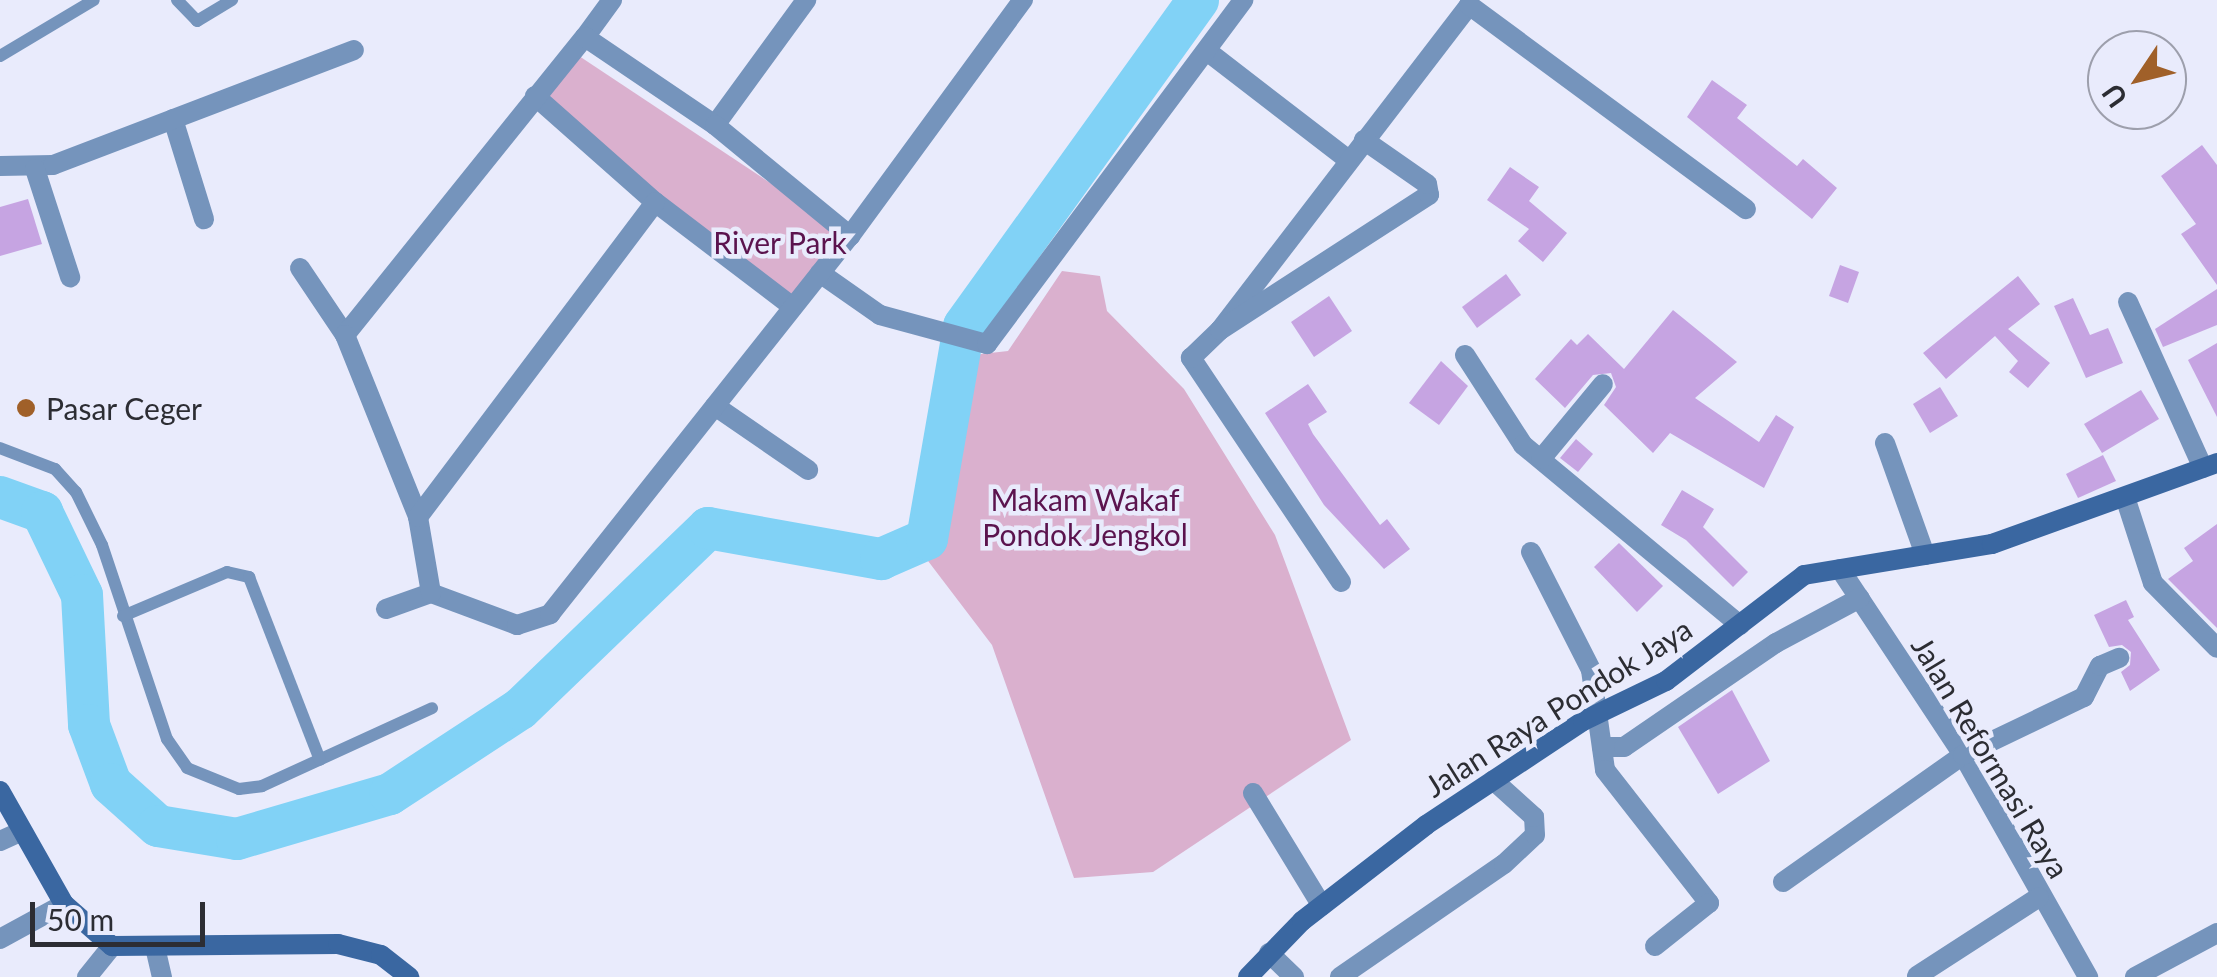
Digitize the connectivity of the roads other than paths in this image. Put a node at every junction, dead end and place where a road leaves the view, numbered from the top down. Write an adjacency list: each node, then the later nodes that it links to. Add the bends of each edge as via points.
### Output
1 (94, 0): 11 (lane)
2 (177, 0): 3 (lane, via 197,21)
3 (232, 0)
4 (612, 0): 8 (street)
5 (806, 0): 14 (street)
6 (1022, 0): 22 (street)
7 (1243, 0): 10 (street)
8 (585, 37): 12 (street); 14 (street)
9 (354, 50): 13 (street)
10 (1207, 51): 16 (street); 24 (street, via 994,340 976,345 900,323)
11 (0, 56)
12 (535, 96): 19 (street); 29 (street)
13 (173, 119): 18 (street); 21 (street)
14 (715, 125): 22 (street)
15 (1364, 140): 16 (street); 20 (street, via 1469,5); 28 (street, via 1427,184 1429,195)
16 (1347, 158): 28 (street)
17 (0, 166): 18 (street)
18 (35, 168): 25 (street)
19 (656, 202): 27 (street); 39 (street)
20 (1746, 209)
21 (204, 219)
22 (850, 236): 24 (street)
23 (300, 268): 29 (street)
24 (820, 273): 27 (street)
25 (70, 277)
26 (2128, 302): 36 (street)
27 (793, 307): 32 (street)
28 (1220, 330): 43 (street, via 1196,351 1192,366)
29 (345, 335): 39 (street)
30 (1465, 355): 35 (street, via 1506,426)
31 (1603, 384): 35 (street)
32 (715, 406): 37 (street); 44 (street, via 539,623 518,625)
33 (1885, 443): 41 (street)
34 (0, 448): 47 (lane, via 56,469 76,492 102,545)
35 (1541, 459): 48 (street)
36 (2210, 466): 38 (main road, Jalan Raya Pondok Jaya)
37 (808, 470)
38 (2126, 497): 41 (main road, Jalan Raya Pondok Jaya, via 2022,536); 49 (street, via 2153,583)
39 (418, 517): 44 (street)
40 (1531, 552): 52 (street, via 1592,670)
41 (1925, 555): 42 (main road, Jalan Raya Pondok Jaya)
42 (1832, 569): 45 (street, Jalan Reformasi Raya); 48 (main road, Jalan Raya Pondok Jaya, via 1783,590)
43 (1341, 582)
44 (431, 592): 46 (street)
45 (1860, 598): 53 (street, via 1776,643 1624,747); 54 (street, Jalan Reformasi Raya)
46 (386, 609)
47 (123, 616): 55 (lane, via 167,739 187,768 239,788 294,775); 55 (lane, via 227,572 249,577)
48 (1740, 625): 52 (main road, Jalan Raya Pondok Jaya, via 1666,681)
49 (2217, 648)
50 (2119, 658): 54 (street, via 2100,666 2084,697)
51 (432, 708): 55 (lane)
52 (1602, 710): 53 (street); 56 (main road, Jalan Raya Pondok Jaya)
53 (1602, 747): 68 (street, via 1605,770 1709,903)
54 (1963, 754): 61 (street); 62 (street, Jalan Reformasi Raya)
55 (320, 760)
56 (1493, 780): 64 (main road, Jalan Raya Pondok Jaya); 77 (street, via 1534,817 1535,835 1504,864)
57 (0, 791): 59 (main road)
58 (1253, 793): 64 (street)
59 (22, 831): 60 (street); 63 (main road)
60 (0, 842)
61 (1783, 882)
62 (2039, 897): 71 (street); 78 (street, Jalan Reformasi Raya)
63 (64, 904): 66 (street); 67 (main road)
64 (1322, 906): 70 (main road, Jalan Raya Pondok Jaya)
65 (2217, 934): 79 (street)
66 (0, 939)
67 (112, 946): 69 (main road); 72 (street)
68 (1655, 946)
69 (156, 947): 73 (street); 74 (main road, via 338,944 381,955)
70 (1269, 953): 75 (main road, Jalan Raya Pondok Jaya); 76 (street)
71 (1916, 976)
72 (87, 977)
73 (162, 977)
74 (409, 977)
75 (1248, 977)
76 (1294, 977)
77 (1340, 977)
78 (2088, 977)
79 (2136, 977)

